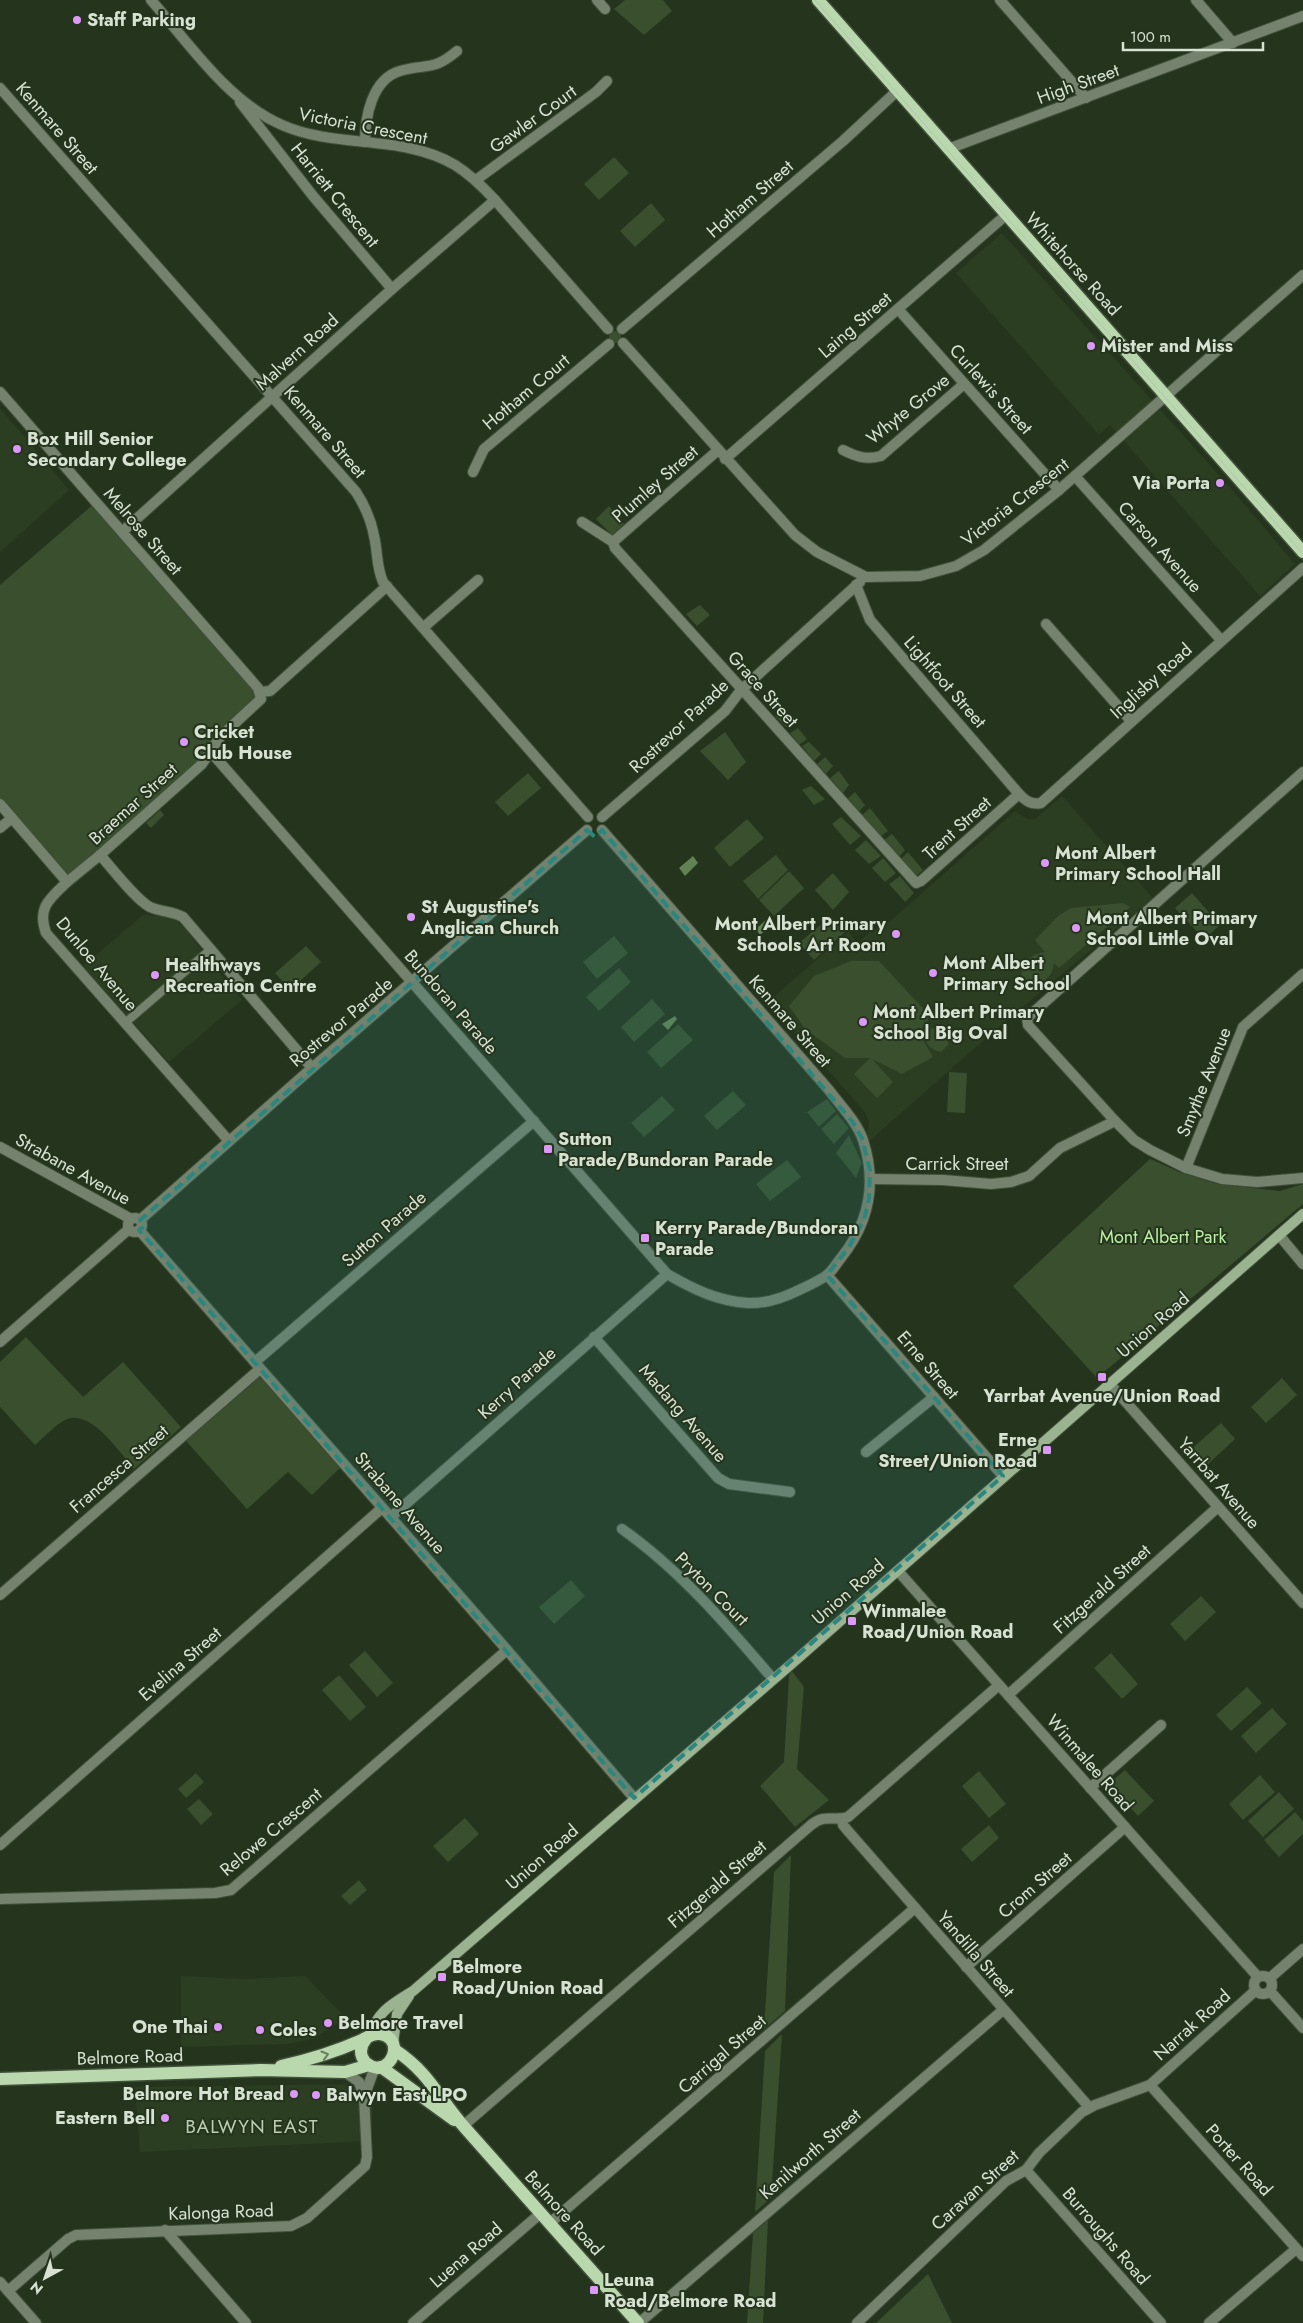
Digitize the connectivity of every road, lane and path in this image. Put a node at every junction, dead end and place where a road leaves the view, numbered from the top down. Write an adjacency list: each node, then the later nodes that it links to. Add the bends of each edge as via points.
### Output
1 (151, 0): 13 (street, Victoria Crescent)
2 (597, 0): 6 (street)
3 (818, 0): 12 (main road, Whitehorse Road)
4 (1000, 0): 14 (street)
5 (1196, 0): 8 (street)
6 (605, 9)
7 (1303, 16): 8 (street, High Street)
8 (1232, 43): 14 (street, High Street)
9 (457, 50): 15 (street, via 435,66 396,72 381,84 366,120)
10 (607, 81): 17 (street, Gawler Court)
11 (0, 88): 30 (street, Kenmare Street)
12 (897, 91): 16 (main road, Whitehorse Road); 24 (street, Hotham Street)
13 (236, 98): 15 (street, Victoria Crescent, via 282,125 324,138); 21 (street, Harriett Crescent)
14 (1086, 98): 16 (street, High Street)
15 (365, 142): 17 (street, Victoria Crescent, via 414,149 454,164)
16 (948, 149): 19 (main road, Whitehorse Road)
17 (476, 180): 18 (street, Victoria Crescent)
18 (495, 200): 21 (street, Malvern Road); 23 (street, Victoria Crescent)
19 (1006, 215): 22 (street, Laing Street); 29 (main road, Whitehorse Road)
20 (1303, 275): 29 (street, Victoria Crescent)
21 (392, 289): 30 (street, Malvern Road)
22 (898, 309): 27 (street, Curlewis Street); 33 (street, Laing Street)
23 (608, 329): 24 (street, via 616,326); 26 (street, via 605,336)
24 (622, 329): 25 (street, via 626,336)
25 (623, 343): 26 (street, via 616,347); 32 (street, Victoria Crescent)
26 (609, 344): 34 (street, Hotham Court, via 484,449)
27 (964, 384): 31 (street, Whyte Grove, via 881,456 870,459); 36 (street, Curlewis Street)
28 (0, 392): 38 (street, Melrose Street)
29 (1166, 395): 35 (street, Victoria Crescent); 40 (main road, Whitehorse Road)
30 (272, 396): 38 (street, Malvern Road); 45 (street, Kenmare Street, via 365,505 375,538 377,569)
31 (843, 450)
32 (717, 451): 33 (street, Victoria Crescent); 39 (street, Plumley Street)
33 (725, 459): 42 (street, Victoria Crescent, via 795,535 817,552)
34 (473, 472)
35 (1074, 476): 36 (street, Victoria Crescent); 48 (street, Carson Avenue)
36 (1059, 490): 42 (street, Victoria Crescent, via 984,550 956,566 920,576)
37 (582, 522): 39 (street, Grace Street)
38 (123, 531): 50 (street, Melrose Street)
39 (613, 542): 49 (street, Grace Street, via 614,548)
40 (1300, 544)
41 (1303, 568): 48 (street, Inglisby Road)
42 (866, 576): 44 (street, Rostrevor Parade)
43 (478, 580): 47 (street)
44 (856, 585): 49 (street, Rostrevor Parade); 54 (street, Lightfoot Street, via 870,620)
45 (387, 586): 47 (street, Kenmare Street); 50 (street, via 270,691)
46 (1046, 624): 51 (street)
47 (424, 627): 56 (street, Kenmare Street)
48 (1221, 640): 51 (street, Inglisby Road)
49 (741, 690): 58 (street, Rostrevor Parade, via 725,711); 64 (street, Grace Street)
50 (260, 692): 52 (street, Braemar Street, via 261,699 256,706 220,737)
51 (1131, 721): 54 (street, Inglisby Road, via 1041,803 1027,802)
52 (210, 752): 62 (street, Braemar Street, via 202,764); 67 (street, Bundoran Parade)
53 (1303, 772): 71 (street, via 1027,1018 1028,1025)
54 (1019, 794): 64 (street, Trent Street, via 921,882)
55 (0, 804): 57 (street)
56 (588, 817): 58 (street, via 596,814); 60 (street)
57 (12, 818): 59 (street); 63 (street)
58 (602, 818): 61 (street, via 605,824)
59 (0, 828)
60 (587, 830): 61 (street, via 596,834); 67 (street, Rostrevor Parade)
61 (602, 830): 76 (street, Kenmare Street, via 829,1090 862,1138)
62 (100, 855): 63 (street, Braemar Street); 65 (street, via 142,902 183,917)
63 (67, 882): 68 (street, Dunloe Avenue, via 48,900 41,920 46,933)
64 (916, 883)
65 (210, 949): 68 (street); 69 (street)
66 (1303, 974): 74 (street, Smythe Avenue, via 1243,1027)
67 (412, 982): 69 (street, Rostrevor Parade); 70 (street, Bundoran Parade)
68 (125, 1023): 72 (street, Dunloe Avenue)
69 (312, 1068): 72 (street, Rostrevor Parade)
70 (534, 1121): 81 (street, Bundoran Parade); 85 (street, Sutton Parade)
71 (1115, 1121): 74 (street, via 1134,1140); 76 (street, Carrick Street, via 1060,1148 1029,1176 1011,1182)
72 (229, 1141): 78 (street, Rostrevor Parade)
73 (0, 1147): 78 (street, Strabane Avenue)
74 (1186, 1168): 75 (street, via 1222,1179 1257,1182)
75 (1302, 1178)
76 (870, 1179): 82 (street, Kenmare Street, via 864,1220 849,1247)
77 (1303, 1214): 79 (main road, Union Road)
78 (135, 1224): 84 (street, Rostrevor Parade); 85 (street, Strabane Avenue)
79 (1279, 1235): 80 (street); 86 (main road, Union Road)
80 (1303, 1264)
81 (667, 1274): 82 (street, Bundoran Parade, via 716,1299 750,1303 787,1296); 83 (street, Kerry Parade)
82 (827, 1275): 87 (street, Erne Street)
83 (594, 1337): 90 (street, Madang Avenue, via 718,1478 729,1484); 93 (street, Kerry Parade)
84 (0, 1342)
85 (258, 1365): 92 (street, Strabane Avenue); 96 (street, Francesca Street)
86 (1110, 1384): 89 (main road, Union Road); 91 (street, Yarrbat Avenue)
87 (934, 1397): 88 (street); 89 (street, Erne Street)
88 (866, 1452)
89 (1003, 1476): 95 (main road, Union Road)
90 (790, 1492)
91 (1218, 1507): 97 (street, Yarrbat Avenue); 101 (street, Fitzgerald Street)
92 (382, 1508): 93 (street, Strabane Avenue); 107 (street, Evelina Street)
93 (391, 1517): 98 (street, Strabane Avenue)
94 (622, 1529): 99 (street, Pryton Court, via 644,1544 720,1616)
95 (898, 1570): 99 (main road, Union Road); 100 (street, Winmalee Road)
96 (0, 1595)
97 (1303, 1603)
98 (507, 1650): 104 (street, Strabane Avenue); 108 (street, Relowe Crescent, via 231,1890)
99 (774, 1679): 104 (main road, Union Road)
100 (999, 1685): 101 (street, Winmalee Road); 105 (street)
101 (1008, 1694): 103 (street, Winmalee Road)
102 (1161, 1726): 103 (street)
103 (1090, 1788): 106 (street, Winmalee Road)
104 (634, 1798): 115 (main road, Union Road)
105 (842, 1819): 109 (street, Yandilla Street, via 843,1825); 128 (street, Fitzgerald Street, via 826,1818 811,1825)
106 (1125, 1827): 111 (street, Crom Street); 112 (street, Winmalee Road)
107 (0, 1845)
108 (0, 1899)
109 (915, 1908): 111 (street, Yandilla Street); 131 (street, Carrigal Street)
110 (1303, 1949): 113 (street)
111 (966, 1966): 117 (street, Yandilla Street)
112 (1258, 1977): 113 (street); 114 (street, via 1254,1982)
113 (1270, 1978): 116 (street)
114 (1256, 1990): 116 (street, via 1265,1994); 125 (street, Narrak Road)
115 (413, 1991): 119 (main road, Union Road, via 384,2009); 120 (main road, Union Road, via 397,2014)
116 (1270, 1991): 118 (street)
117 (1002, 2010): 127 (street, Yandilla Street); 141 (street, Kenilworth Street)
118 (1303, 2028)
119 (368, 2037): 120 (main road, Belmore Road, via 383,2035); 121 (main road, via 361,2053 364,2060); 122 (main road, Belmore Road, one-way to 119, via 336,2052)
120 (394, 2047): 121 (main road, via 391,2061); 128 (main road, Belmore Road, via 415,2064 436,2088)
121 (375, 2067): 123 (main road, Belmore Road); 126 (street, Kalonga Road); 128 (main road, Belmore Road)
122 (261, 2070): 123 (main road, Belmore Road); 124 (main road, Belmore Road)
123 (344, 2072): 126 (street, Kalonga Road, via 359,2082)
124 (0, 2079)
125 (1150, 2085): 127 (street, Caravan Street); 133 (street, Porter Road)
126 (364, 2097): 132 (street, Kalonga Road, via 365,2166 307,2218 291,2226)
127 (1089, 2108): 129 (street, Caravan Street, via 1039,2152)
128 (463, 2126): 130 (main road, Belmore Road)
129 (1026, 2170): 142 (street, Caravan Street, via 1006,2181); 143 (street, Burroughs Road)
130 (540, 2213): 131 (main road, Belmore Road); 136 (street, Luena Road)
131 (550, 2223): 141 (main road, Belmore Road)
132 (165, 2230): 135 (street, Kalonga Road, via 76,2235); 138 (street)
133 (1300, 2252): 144 (street)
134 (0, 2282): 135 (street)
135 (8, 2291): 137 (street)
136 (423, 2314): 139 (street, Luena Road); 140 (street)
137 (36, 2323)
138 (246, 2323)
139 (413, 2323)
140 (430, 2323)
141 (639, 2323)
142 (857, 2323)
143 (1161, 2323)
144 (1210, 2323)

